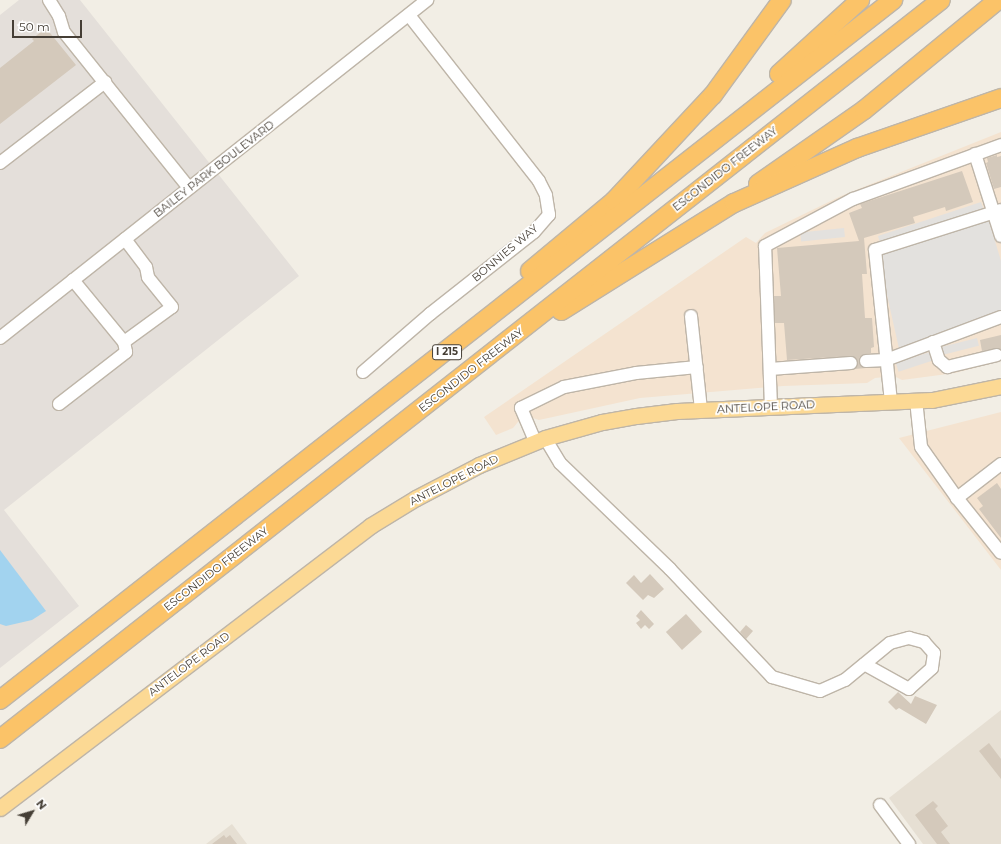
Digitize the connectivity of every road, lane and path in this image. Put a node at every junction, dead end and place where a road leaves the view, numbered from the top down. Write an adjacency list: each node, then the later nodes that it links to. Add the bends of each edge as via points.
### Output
1 (49, 0): 9 (street, via 59,16 64,32)
2 (428, 0): 8 (street, BAILEY PARK BOULEVARD)
3 (782, 0): 23 (highway, via 713,95 614,201 515,283)
4 (860, 0): 11 (highway, via 825,34 740,106)
5 (893, 0): 11 (highway, I 215)
6 (941, 0): 28 (highway, ESCONDIDO FREEWAY / I 215)
7 (998, 0): 16 (highway, via 864,110)
8 (409, 15): 15 (street, BAILEY PARK BOULEVARD); 34 (street, BONNIES WAY, via 539,181 546,195 548,214 534,232 430,314)
9 (105, 82): 14 (street); 15 (street)
10 (1001, 98): 16 (highway, via 857,148)
11 (726, 130): 23 (highway, I 215)
12 (1001, 144): 13 (street)
13 (975, 154): 17 (street); 33 (street, via 853,199 765,246)
14 (0, 163)
15 (189, 188): 19 (street, BAILEY PARK BOULEVARD)
16 (734, 203): 28 (highway)
17 (997, 211): 18 (street); 29 (street, via 875,250)
18 (1001, 236)
19 (125, 239): 20 (street, BAILEY PARK BOULEVARD); 25 (street, via 146,267 148,277 172,307)
20 (73, 280): 24 (street, BAILEY PARK BOULEVARD); 25 (street)
21 (692, 316): 32 (street)
22 (1001, 317): 26 (street)
23 (470, 334): 46 (highway, I 215)
24 (0, 338)
25 (124, 342): 38 (street, via 126,352)
26 (933, 342): 27 (street, via 939,360 947,367); 29 (street)
27 (997, 355)
28 (486, 358): 47 (highway, ESCONDIDO FREEWAY / I 215)
29 (886, 360): 30 (street); 37 (street)
30 (866, 362)
31 (851, 363): 33 (street)
32 (697, 367): 40 (street); 41 (street, via 636,373 564,387 521,408)
33 (770, 369): 39 (street)
34 (363, 372)
35 (1001, 386): 36 (main road, ANTELOPE ROAD, via 966,394)
36 (916, 400): 37 (main road, ANTELOPE ROAD); 43 (street, via 921,446)
37 (890, 402): 39 (main road, ANTELOPE ROAD)
38 (59, 404)
39 (771, 407): 40 (main road, ANTELOPE ROAD)
40 (701, 410): 41 (main road, ANTELOPE ROAD, via 602,422)
41 (540, 440): 45 (street, via 560,463 670,568 772,677 820,691 844,680); 49 (main road, ANTELOPE ROAD, via 479,465 370,526)
42 (1001, 464): 43 (street)
43 (958, 498): 44 (street)
44 (1001, 553)
45 (864, 664): 45 (street, via 890,643 909,638 924,642 934,653 932,668 909,689)
46 (0, 700)
47 (0, 739)
48 (880, 805): 50 (street)
49 (0, 808)
50 (909, 844)

